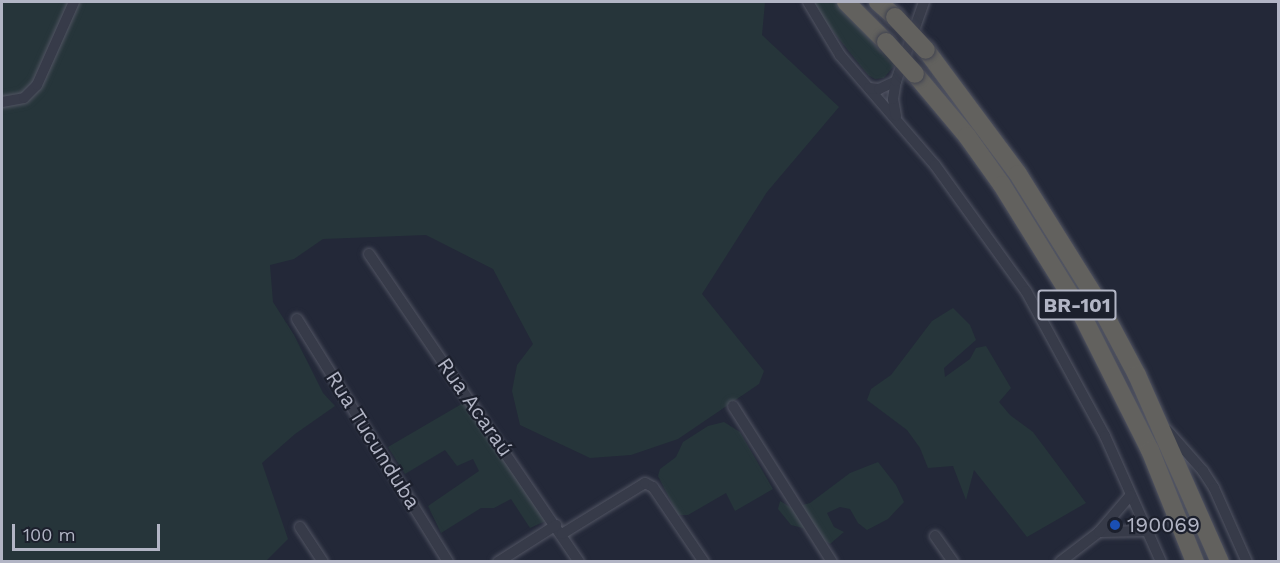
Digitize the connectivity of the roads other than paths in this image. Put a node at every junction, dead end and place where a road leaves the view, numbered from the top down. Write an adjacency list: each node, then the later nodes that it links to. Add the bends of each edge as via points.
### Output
1 (74, 2): 8 (street, via 37,85 24,98)
2 (808, 2): 7 (street, via 840,55)
3 (846, 2): 29 (highway, BR-101, bridge, via 915,74 1002,184 1079,309 1150,450)
4 (878, 2): 13 (highway, BR-101, bridge, via 926,50 984,125 1043,212 1098,302)
5 (924, 2): 6 (street)
6 (896, 81): 7 (street, via 879,89); 9 (street, via 893,105)
7 (869, 88): 9 (street)
8 (2, 102)
9 (898, 121): 14 (street, via 935,165 1026,291 1078,382)
10 (369, 254): 16 (street, Rua Acaraú)
11 (297, 319): 21 (street, Rua Tucunduba)
12 (734, 406): 25 (street)
13 (1159, 421): 30 (highway, BR-101); 31 (street, via 1214,488)
14 (1130, 496): 17 (street); 18 (street)
15 (300, 527): 20 (street)
16 (559, 530): 22 (street); 23 (street, Rua Acaraú); 24 (street, via 645,483 653,487)
17 (1146, 531): 18 (street); 28 (street)
18 (1099, 532): 27 (street)
19 (934, 536): 26 (street)
20 (323, 561)
21 (448, 561)
22 (498, 561)
23 (579, 561)
24 (704, 561)
25 (832, 561)
26 (953, 561)
27 (1060, 561)
28 (1161, 561)
29 (1195, 561)
30 (1220, 561)
31 (1248, 561)

